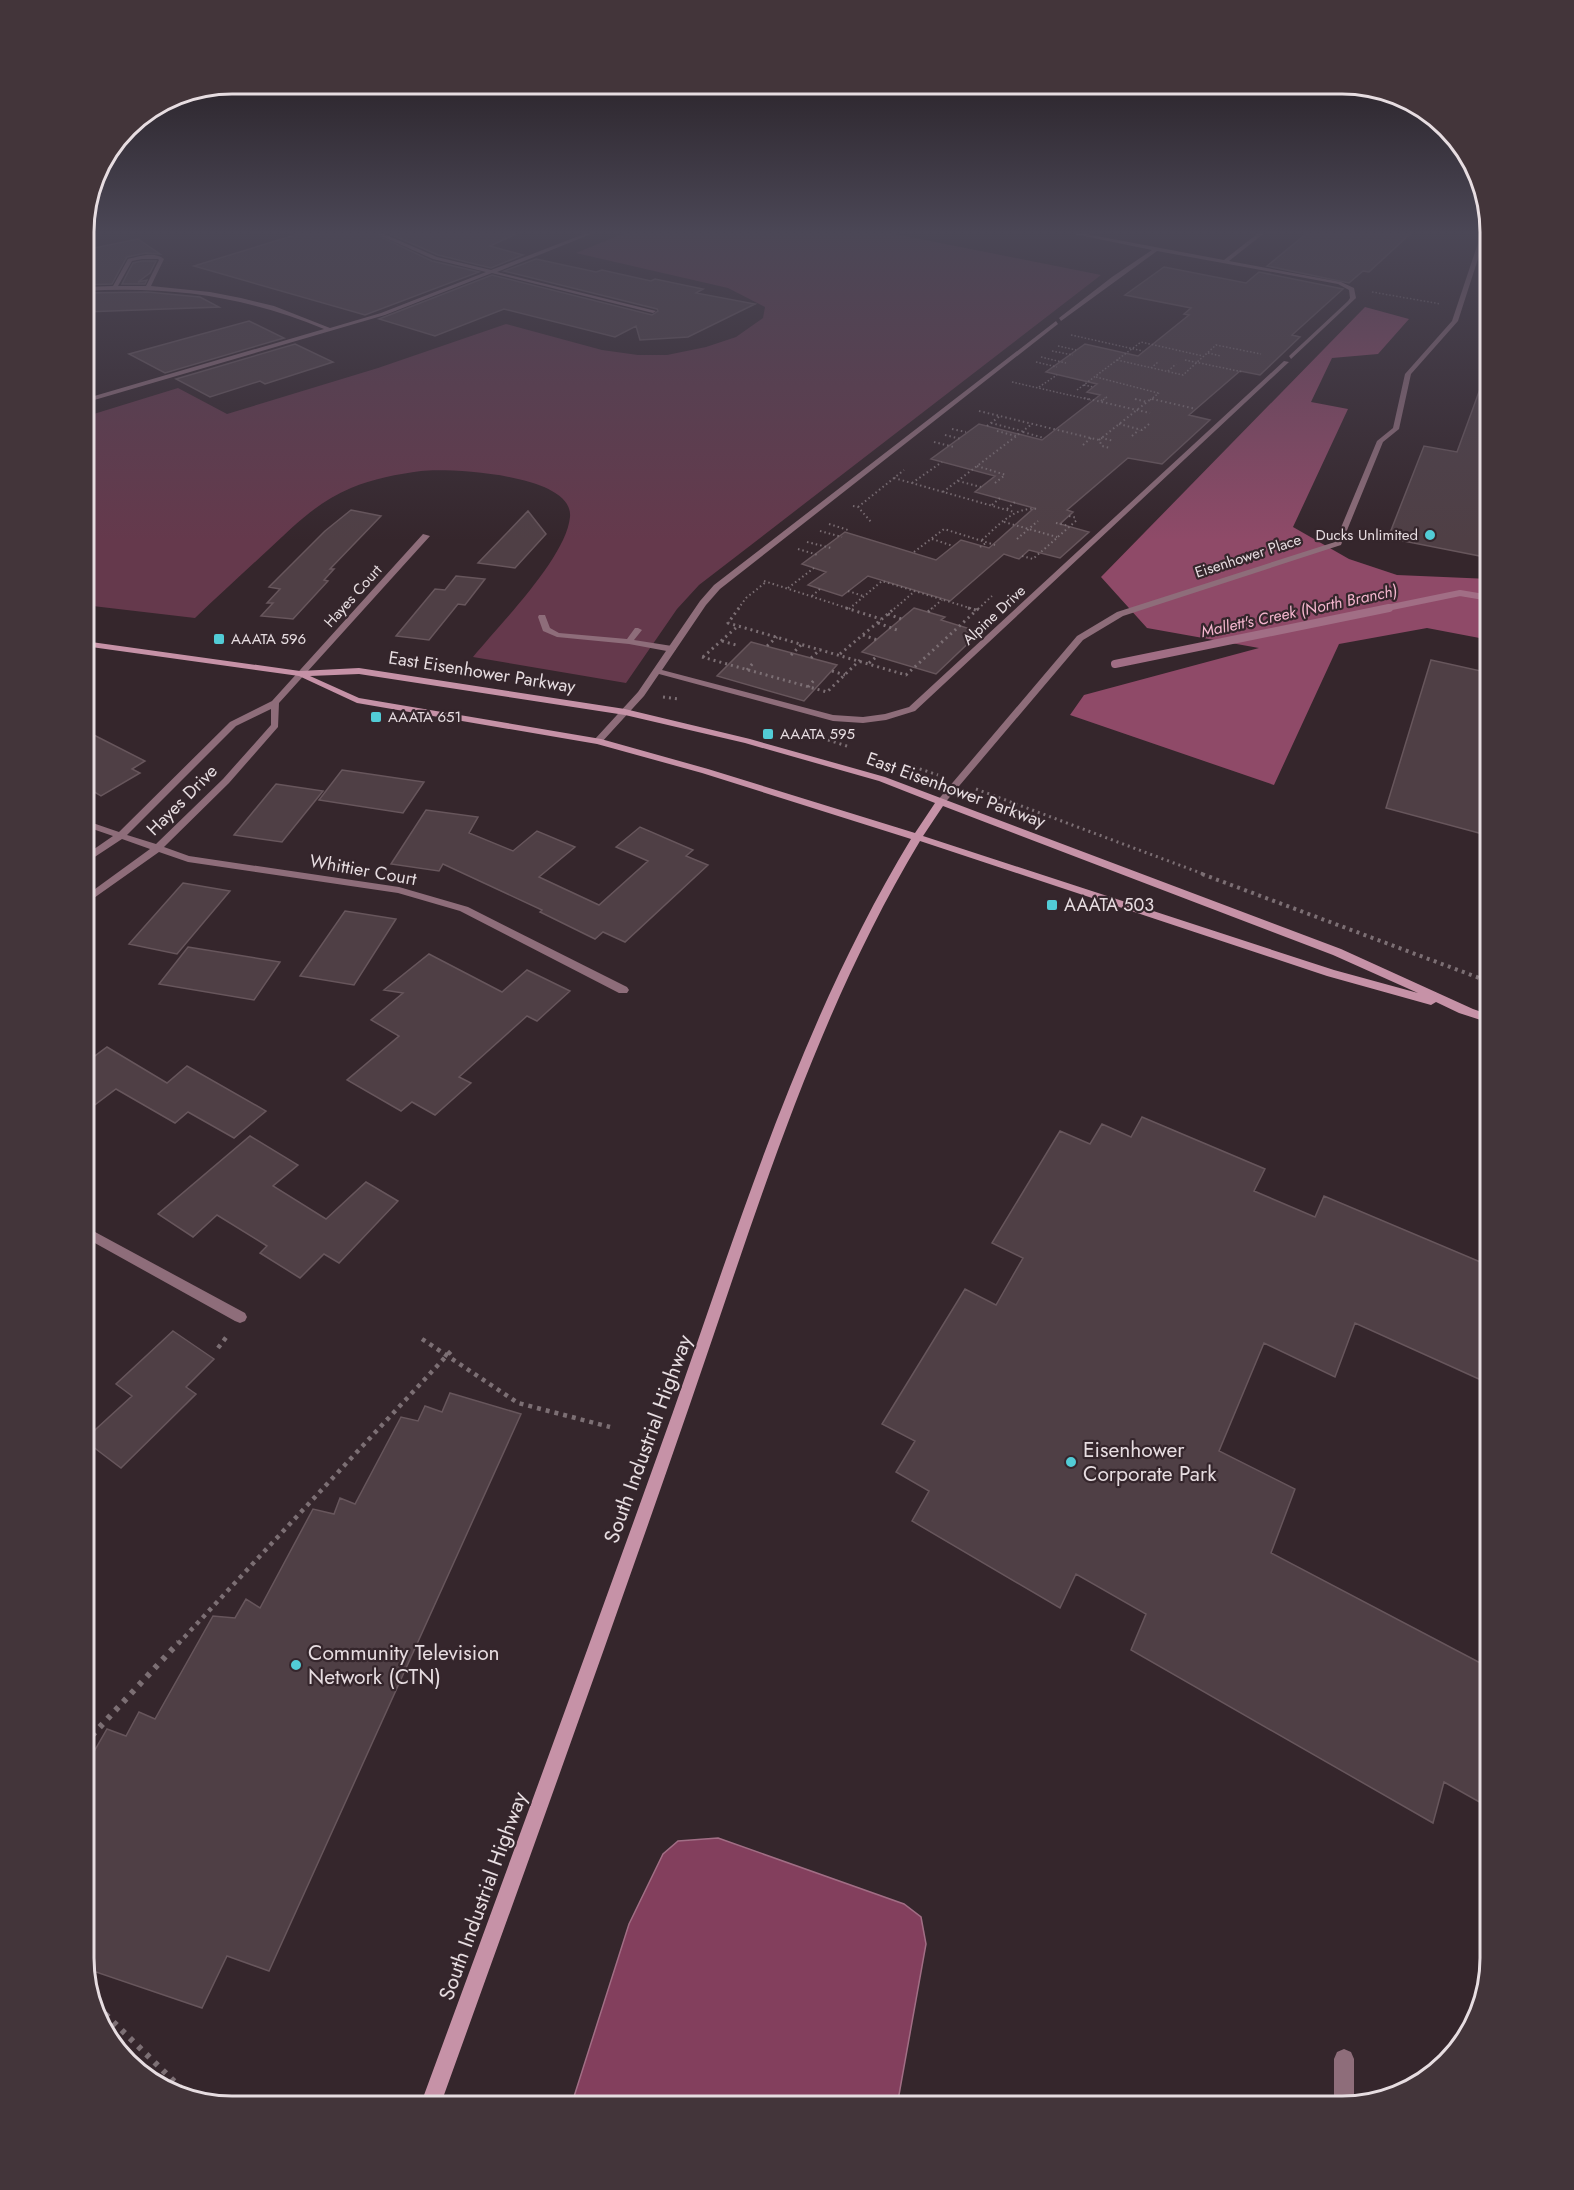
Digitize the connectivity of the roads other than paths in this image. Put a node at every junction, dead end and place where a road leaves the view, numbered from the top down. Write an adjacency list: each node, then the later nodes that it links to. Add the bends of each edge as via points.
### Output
1 (309, 336): 5 (street)
2 (1039, 336): 11 (street, via 717,587)
3 (1314, 336): 12 (street, Alpine Drive, via 912,709 863,720 833,718)
4 (1441, 336): 17 (street, Eisenhower Place, via 1407,374 1396,429 1380,441 1338,543 1120,614 1089,631)
5 (95, 398)
6 (426, 536): 13 (street, Hayes Court)
7 (542, 617): 9 (street, via 546,629 557,635)
8 (638, 630): 9 (street)
9 (629, 642): 11 (street)
10 (95, 645): 13 (main road, East Eisenhower Parkway)
11 (672, 649): 12 (street)
12 (657, 670): 15 (street)
13 (300, 674): 14 (street, Hayes Drive); 15 (main road, East Eisenhower Parkway, via 359,671); 16 (main road, East Eisenhower Parkway, via 357,700)
14 (275, 703): 19 (street, Hayes Drive, via 233,724); 21 (street, Hayes Drive, via 275,725)
15 (625, 712): 16 (street); 17 (main road, East Eisenhower Parkway, via 882,779)
16 (598, 741): 20 (main road, East Eisenhower Parkway)
17 (940, 803): 20 (main road, South Industrial Highway); 25 (main road, East Eisenhower Parkway, via 1337,952)
18 (95, 827): 19 (street, Whittier Court)
19 (120, 836): 21 (street, Whittier Court); 22 (street, Hayes Drive)
20 (916, 837): 25 (main road, East Eisenhower Parkway, via 1331,973); 30 (main road, South Industrial Highway, via 893,874 830,1000 791,1096 591,1666)
21 (158, 849): 23 (street, Hayes Drive); 24 (street, Whittier Court, via 188,859 399,890 464,909)
22 (95, 854)
23 (95, 894)
24 (623, 990)
25 (1469, 1012): 26 (main road, East Eisenhower Parkway)
26 (1480, 1016)
27 (94, 1237): 28 (street)
28 (240, 1317)
29 (1344, 2060): 31 (street)
30 (434, 2095)
31 (1344, 2096)

